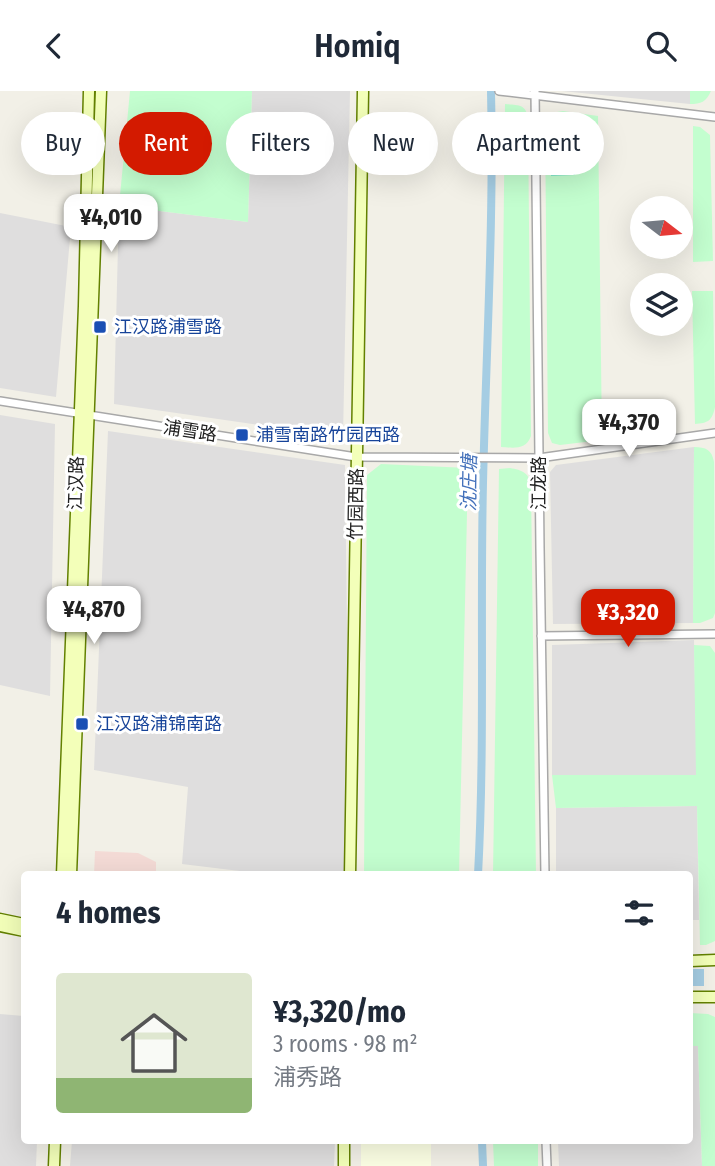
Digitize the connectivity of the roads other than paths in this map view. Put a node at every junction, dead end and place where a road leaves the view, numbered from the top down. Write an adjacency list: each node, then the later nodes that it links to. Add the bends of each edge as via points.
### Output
1 (89, 91): 9 (street, 江汉路)
2 (101, 91): 9 (street)
3 (363, 91): 11 (street, 竹园西路)
4 (499, 91): 5 (street)
5 (511, 93): 6 (street)
6 (536, 93): 7 (street); 12 (street, 江龙路)
7 (715, 117)
8 (0, 401): 9 (street, 浦雪路)
9 (85, 414): 11 (street, 浦雪路); 15 (street, 江汉路); 16 (street)
10 (715, 433): 12 (street, 浦雪路)
11 (356, 457): 12 (street, 浦雪路); 17 (street, 竹园西路)
12 (539, 458): 14 (street, 江龙路)
13 (715, 633): 14 (street)
14 (541, 636): 18 (street, 江龙路)
15 (62, 871)
16 (71, 871)
17 (350, 871)
18 (545, 871)
19 (0, 919): 20 (street)
20 (21, 923)
21 (0, 926): 22 (street)
22 (21, 930)
23 (715, 960): 24 (street)
24 (693, 961)
25 (693, 997): 26 (street)
26 (715, 997)
27 (55, 1144): 30 (street)
28 (344, 1144): 31 (street)
29 (546, 1144): 32 (street)
30 (54, 1166)
31 (344, 1166)
32 (547, 1166)

